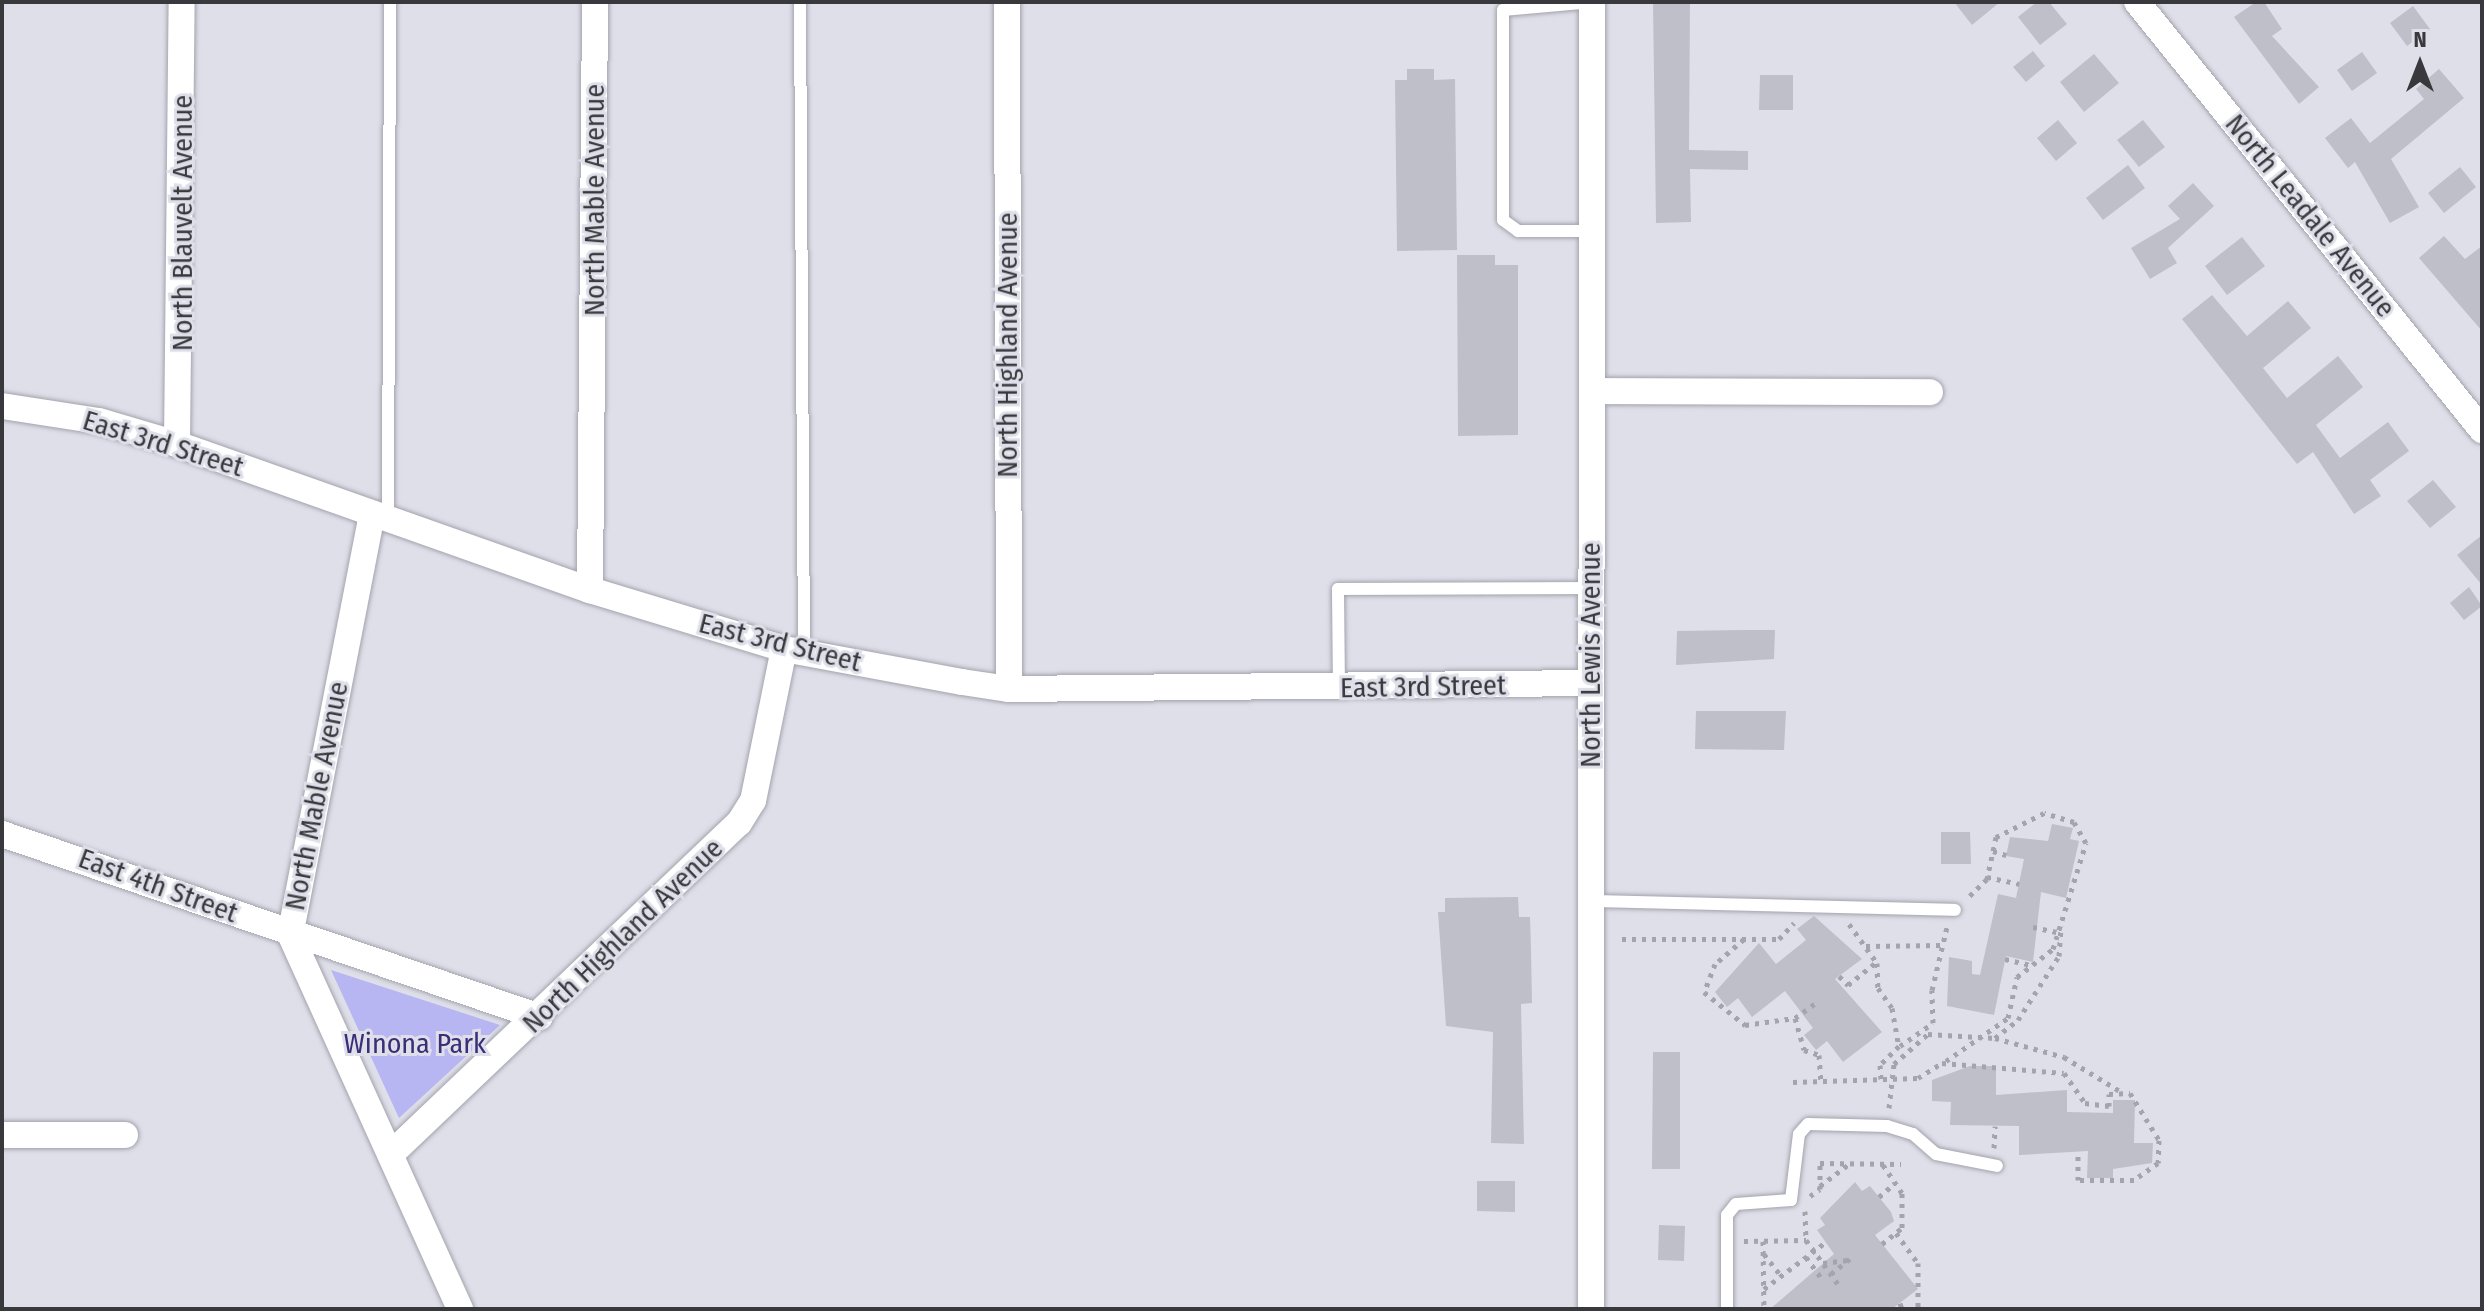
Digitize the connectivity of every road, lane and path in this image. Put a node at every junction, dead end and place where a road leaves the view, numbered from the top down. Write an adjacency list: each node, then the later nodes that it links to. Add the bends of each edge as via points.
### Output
1 (182, 2): 13 (street, North Blauvelt Avenue, via 183,404)
2 (390, 2): 14 (lane)
3 (595, 2): 16 (street, North Mable Avenue)
4 (800, 2): 17 (lane)
5 (1007, 2): 19 (street, North Highland Avenue)
6 (1592, 2): 8 (street, North Lewis Avenue); 8 (lane, via 1503,10 1503,220 1518,231)
7 (2137, 2): 12 (street, North Leadale Avenue)
8 (1593, 231): 9 (street, North Lewis Avenue)
9 (1594, 391): 10 (street); 15 (street, North Lewis Avenue)
10 (1930, 392)
11 (2, 406): 13 (street, East 3rd Street, via 99,421)
12 (2482, 430)
13 (177, 444): 14 (street, East 3rd Street)
14 (380, 517): 16 (street, East 3rd Street); 33 (street, North Mable Avenue)
15 (1591, 588): 18 (street, North Lewis Avenue); 20 (lane, via 1338,589)
16 (590, 590): 17 (street, East 3rd Street)
17 (794, 652): 19 (street, East 3rd Street); 45 (street, North Highland Avenue, via 756,788 739,823)
18 (1589, 683): 20 (street, East 3rd Street); 26 (street, North Lewis Avenue)
19 (1009, 689): 20 (street, East 3rd Street)
20 (1339, 689)
21 (2, 834): 33 (street, East 4th Street)
22 (1993, 851): 23 (path); 24 (path); 29 (path, via 1996,837 2044,813 2074,822 2086,843 2071,900)
23 (2006, 855)
24 (1987, 877): 25 (path); 30 (path)
25 (2019, 884)
26 (1591, 901): 27 (lane); 84 (street, North Lewis Avenue)
27 (1810, 906): 28 (lane); 35 (path, via 1779,939)
28 (1837, 907): 30 (lane); 37 (path)
29 (2061, 909): 32 (path); 48 (path, via 2059,956 2018,1020)
30 (1953, 910): 36 (path)
31 (2033, 927): 32 (path)
32 (2056, 932): 41 (path, via 2053,949)
33 (290, 934): 45 (street, East 4th Street); 60 (street, North Mable Avenue)
34 (1622, 939): 35 (path)
35 (1744, 939): 46 (path, via 1715,964 1704,992 1745,1025)
36 (1943, 945): 37 (path); 49 (path, via 1933,1023)
37 (1865, 946): 39 (path)
38 (2005, 959): 40 (path)
39 (1876, 962): 42 (path, via 1848,985); 49 (path)
40 (2019, 962): 41 (path); 43 (path)
41 (2032, 965): 43 (path)
42 (1839, 976)
43 (2017, 977): 47 (path, via 2008,1018)
44 (1818, 1001): 46 (path)
45 (540, 1017): 60 (street, North Highland Avenue)
46 (1795, 1018): 53 (path, via 1804,1050 1819,1055)
47 (1980, 1037): 48 (path); 50 (path); 51 (path, via 1928,1034 1894,1064)
48 (1995, 1038): 55 (path, via 2064,1057)
49 (1899, 1047): 52 (path, via 1880,1065)
50 (1944, 1063): 51 (path, via 1918,1078); 55 (path, via 2064,1073 2085,1103 2109,1106 2109,1094)
51 (1892, 1079): 52 (path); 56 (path)
52 (1881, 1080): 53 (path)
53 (1821, 1081): 54 (path)
54 (1793, 1082)
55 (2124, 1093): 59 (path, via 2155,1126 2158,1163 2134,1180 2078,1180)
56 (1887, 1126): 64 (lane, via 1913,1134 1936,1154); 70 (lane, via 1801,1128 1791,1200 1736,1204 1727,1215)
57 (2, 1135): 58 (street)
58 (125, 1135)
59 (2078, 1151)
60 (391, 1154): 83 (street)
61 (1850, 1163): 62 (path); 66 (path); 66 (path, via 1820,1163)
62 (1882, 1164): 63 (path); 65 (path)
63 (1901, 1164)
64 (1997, 1166)
65 (1895, 1183): 67 (path); 68 (path, via 1902,1193)
66 (1820, 1186): 69 (path, via 1804,1201)
67 (1879, 1197)
68 (1896, 1233): 73 (path); 87 (path, via 1918,1263)
69 (1806, 1240): 71 (path); 74 (path)
70 (1727, 1241): 71 (path); 85 (lane)
71 (1763, 1241): 75 (path)
72 (1826, 1242): 74 (path)
73 (1882, 1244)
74 (1814, 1251): 76 (path); 77 (path)
75 (1763, 1253): 79 (path); 82 (path)
76 (1806, 1257): 79 (path); 80 (path)
77 (1822, 1263): 78 (path); 78 (path, via 1850,1259)
78 (1831, 1274): 81 (path)
79 (1781, 1276): 82 (path)
80 (1822, 1279)
81 (1838, 1284)
82 (1764, 1289): 86 (path)
83 (460, 1309)
84 (1591, 1309)
85 (1727, 1309)
86 (1764, 1309)
87 (1918, 1309)

